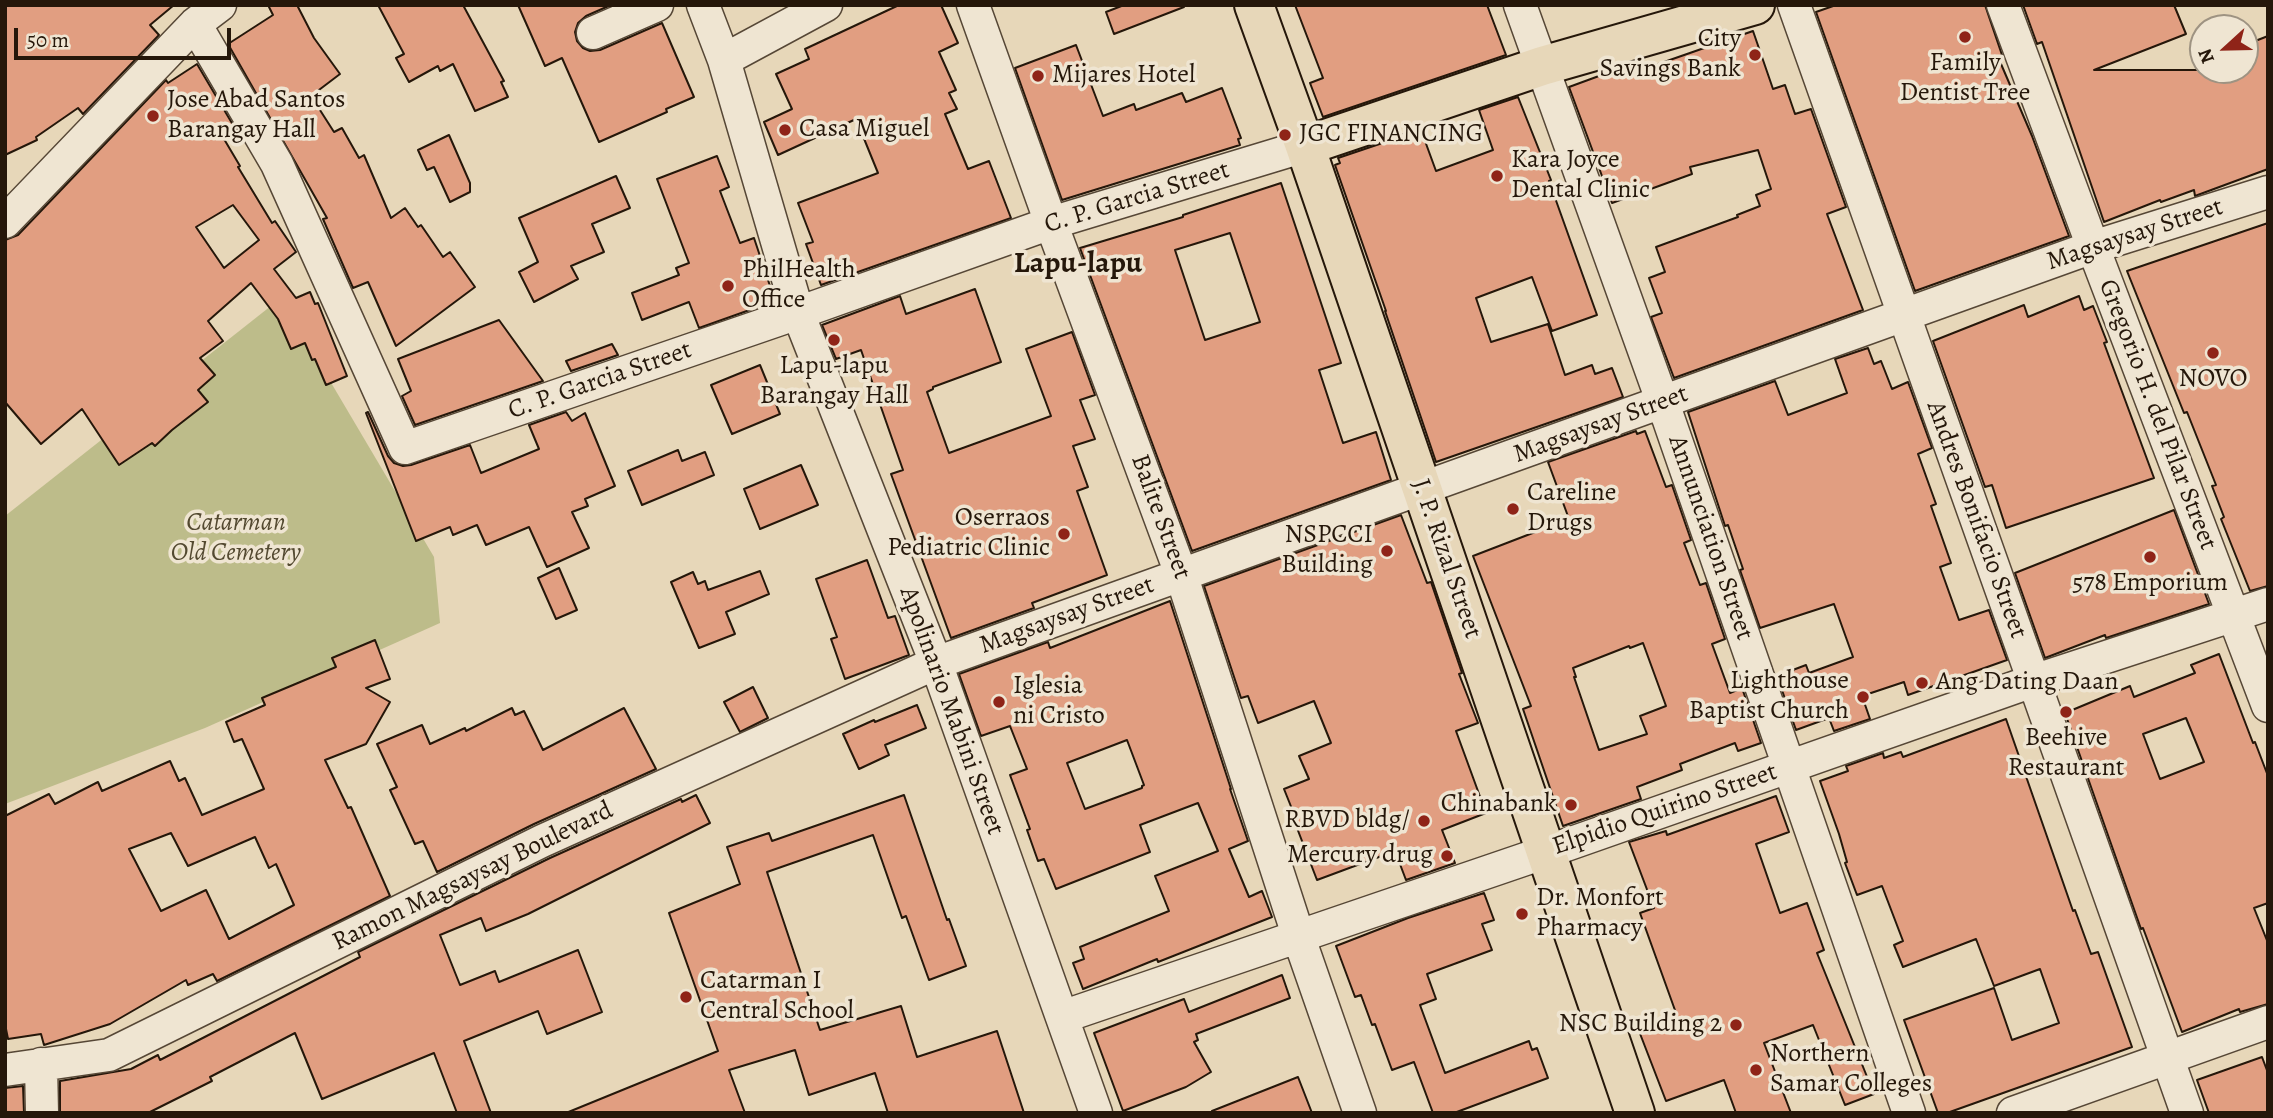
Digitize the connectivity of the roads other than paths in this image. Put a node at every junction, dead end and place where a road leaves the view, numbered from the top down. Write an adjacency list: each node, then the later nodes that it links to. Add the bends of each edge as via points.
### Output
1 (657, 5): 11 (street)
2 (703, 5): 12 (street, Apolinario Mabini Street)
3 (826, 5): 12 (street)
4 (973, 5): 17 (street, Balite Street)
5 (1254, 5): 14 (main road, J. P. Rizal Street)
6 (1520, 5): 13 (street, Annunciation Street)
7 (1755, 5): 13 (main road, C. P. Garcia Street)
8 (1794, 5): 20 (street, Andres Bonifacio Street)
9 (2003, 5): 18 (street, Gregorio H. del Pilar Street)
10 (207, 14): 16 (street); 19 (street, C. P. Garcia Street, via 405,448)
11 (593, 33)
12 (724, 60): 19 (street, Apolinario Mabini Street)
13 (1542, 66): 14 (main road, C. P. Garcia Street); 21 (street, Annunciation Street)
14 (1305, 146): 17 (street, C. P. Garcia Street); 22 (main road, J. P. Rizal Street)
15 (2268, 192): 18 (street, Magsaysay Street)
16 (5, 222)
17 (1051, 223): 19 (street, C. P. Garcia Street); 23 (street, Balite Street)
18 (2093, 247): 20 (street, Magsaysay Street); 25 (street, Gregorio H. del Pilar Street)
19 (798, 313): 26 (street, Apolinario Mabini Street)
20 (1903, 315): 21 (street, Magsaysay Street); 27 (street, Andres Bonifacio Street)
21 (1663, 403): 22 (street, Magsaysay Street); 29 (street, Annunciation Street)
22 (1422, 490): 23 (street, Magsaysay Street); 30 (main road, J. P. Rizal Street)
23 (1181, 574): 26 (street, Magsaysay Street); 31 (street, Balite Street)
24 (2268, 604): 25 (street, Elpidio Quirino Street)
25 (2234, 615): 27 (street, Elpidio Quirino Street); 28 (street, Gregorio H. del Pilar Street)
26 (936, 663): 32 (street, Apolinario Mabini Street); 35 (street, Ramon Magsaysay Boulevard, via 542,841 109,1055)
27 (2033, 681): 29 (street, Elpidio Quirino Street); 34 (street, Andres Bonifacio Street)
28 (2268, 706)
29 (1790, 767): 30 (street, Elpidio Quirino Street); 41 (street, Annunciation Street)
30 (1546, 852): 31 (street, Elpidio Quirino Street); 40 (main road, J. P. Rizal Street)
31 (1299, 937): 32 (street, Elpidio Quirino Street); 39 (street, Balite Street)
32 (1062, 1017): 38 (street, Apolinario Mabini Street)
33 (2268, 1022): 34 (street)
34 (2167, 1058): 42 (street); 43 (street, Andres Bonifacio Street)
35 (41, 1063): 36 (street, Ramon Magsaysay Boulevard); 37 (street)
36 (5, 1070)
37 (42, 1113)
38 (1096, 1113)
39 (1360, 1113)
40 (1635, 1113)
41 (1909, 1113)
42 (2013, 1113)
43 (2187, 1113)

